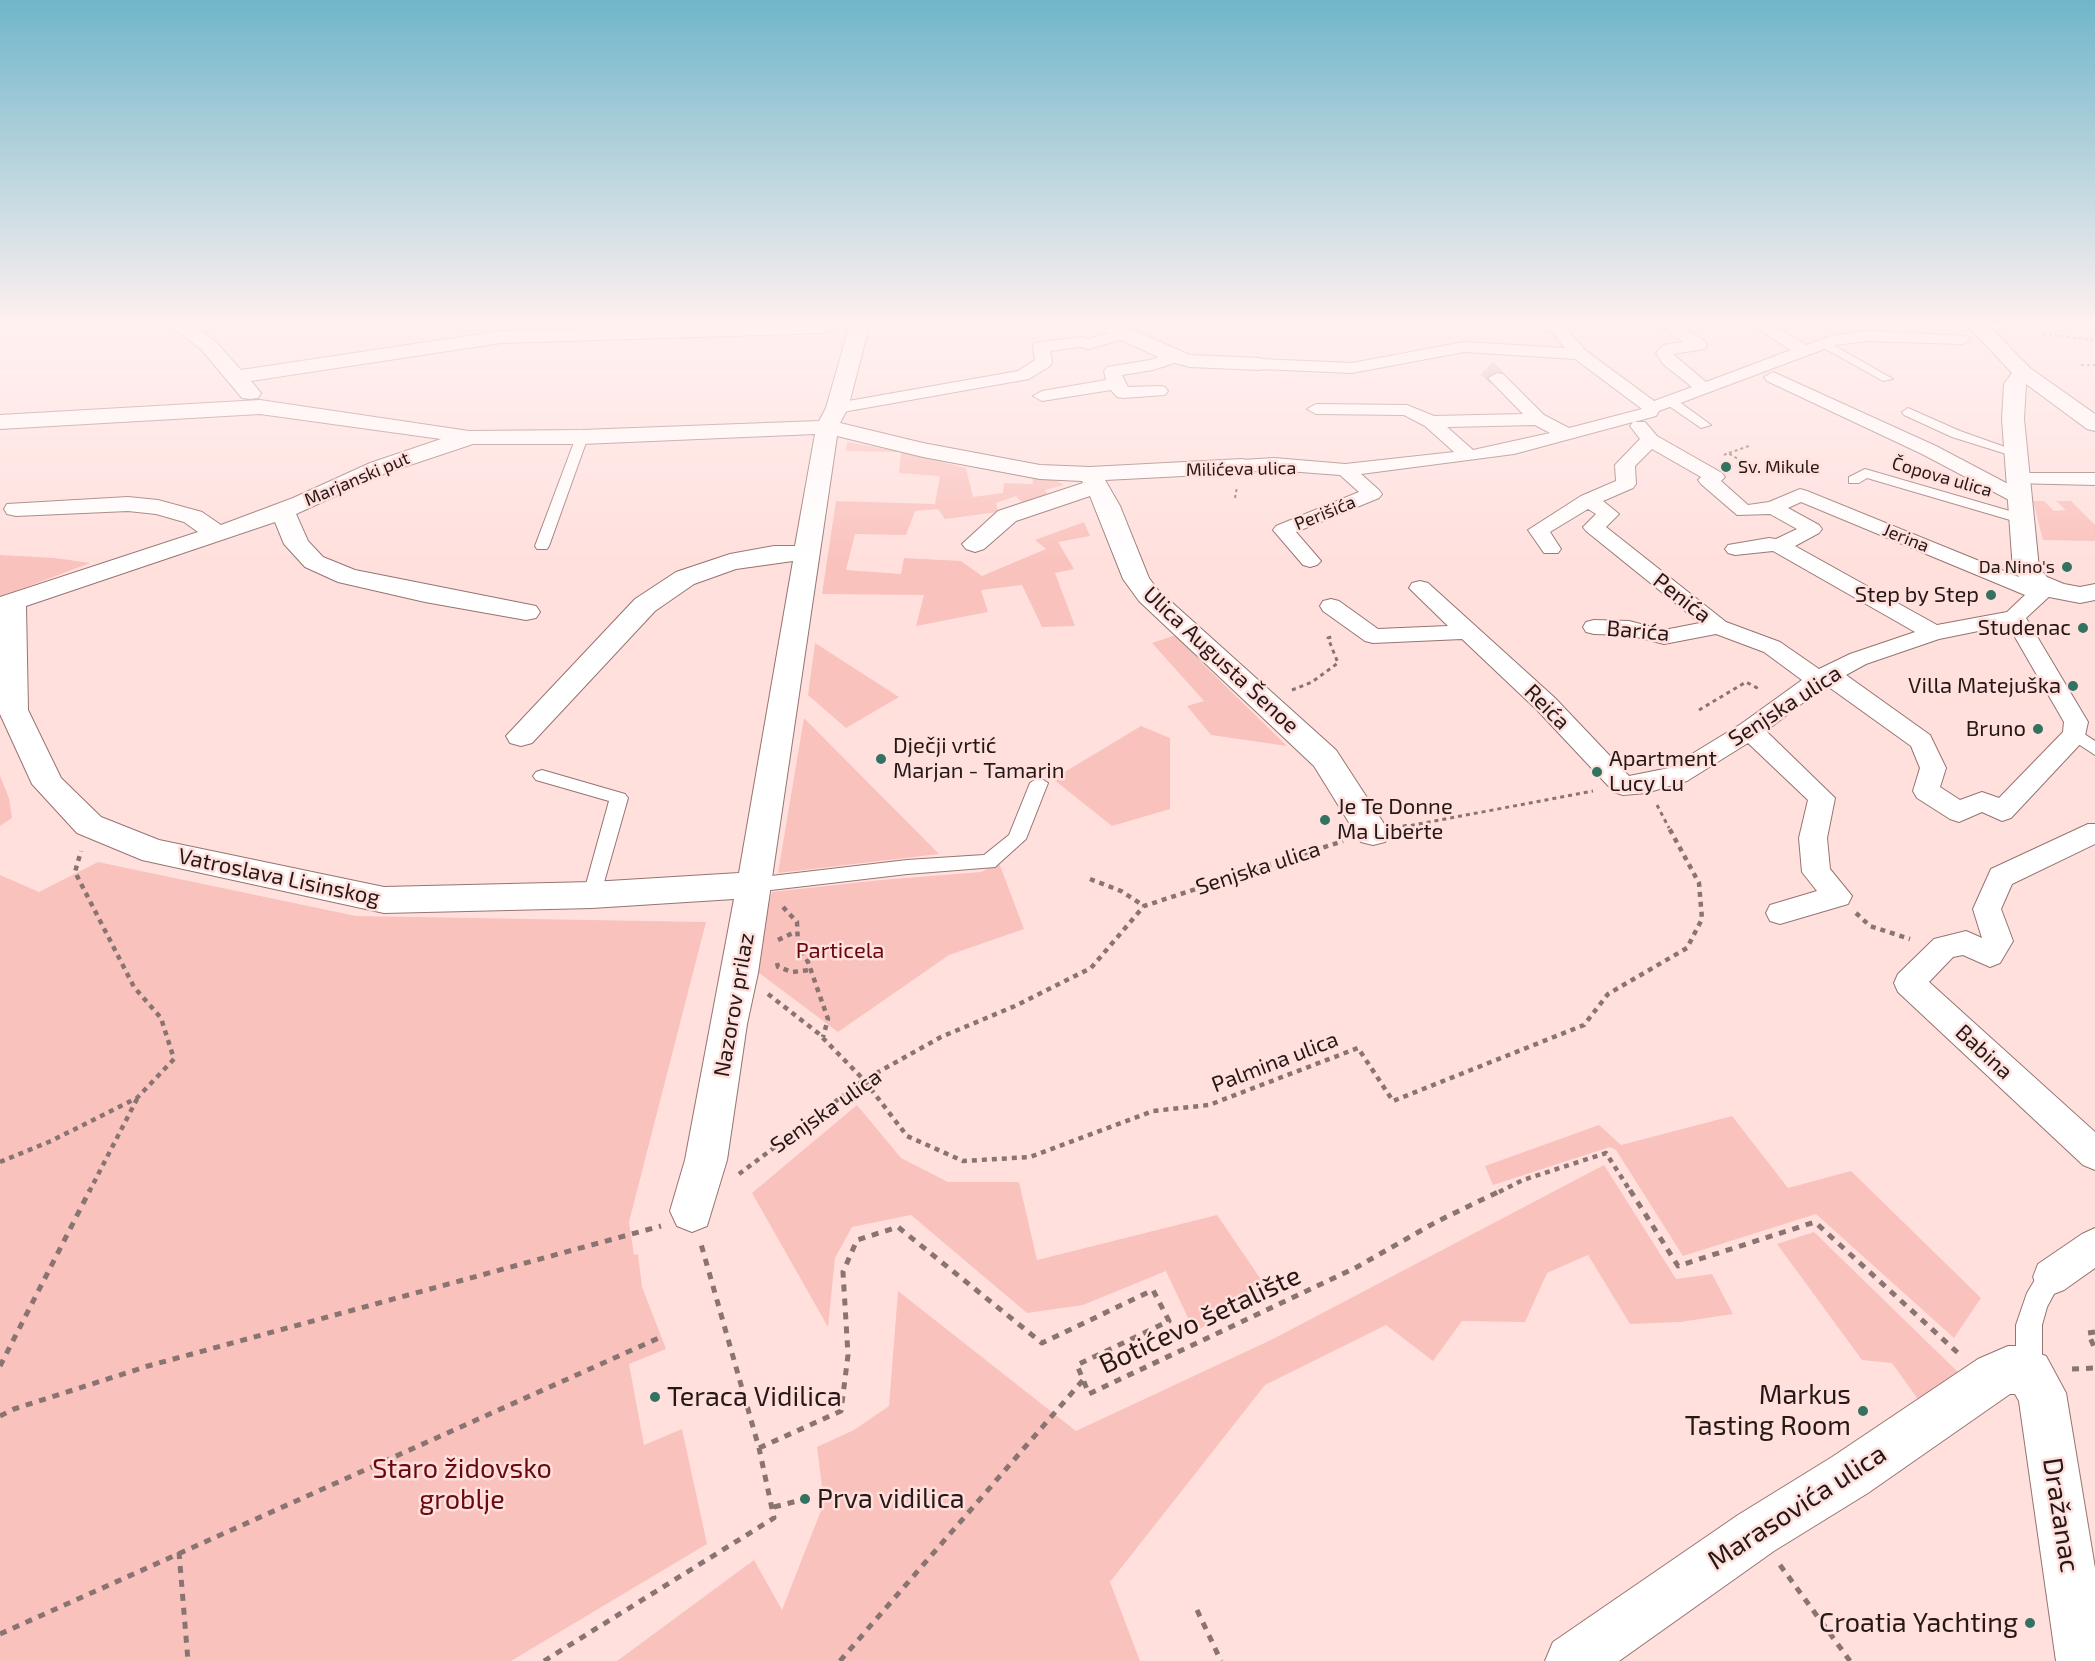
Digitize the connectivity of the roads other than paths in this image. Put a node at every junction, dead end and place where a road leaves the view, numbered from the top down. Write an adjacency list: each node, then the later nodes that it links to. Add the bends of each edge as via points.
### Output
1 (258, 405): 11 (street)
2 (836, 405): 15 (street, Nazorov prilaz)
3 (889, 405): 15 (street)
4 (1524, 405): 17 (street)
5 (1647, 405): 12 (street)
6 (1660, 405): 12 (street, Milićeva ulica)
7 (1676, 405): 21 (lane)
8 (1832, 405): 33 (street)
9 (2014, 405): 26 (street)
10 (2068, 405): 20 (street)
11 (260, 407): 18 (street); 23 (street)
12 (1652, 408): 16 (street, Milićeva ulica)
13 (1316, 410): 19 (street, via 1407,410)
14 (1908, 412): 26 (lane, via 1956,434)
15 (832, 417): 24 (street, Marjanski put); 31 (street, Milićeva ulica, via 998,465); 44 (street, Nazorov prilaz)
16 (1629, 417): 22 (street, Milićeva ulica); 25 (street)
17 (1538, 419): 19 (street); 22 (street)
18 (0, 422)
19 (1431, 422): 27 (street)
20 (2095, 424)
21 (1706, 425)
22 (1565, 434): 27 (street, Milićeva ulica)
23 (471, 437): 24 (street, Marjanski put); 37 (street, Marjanski put, via 378,468)
24 (582, 437): 40 (lane)
25 (1650, 440): 34 (street, via 1625,465 1626,484); 35 (street, via 1715,477 1707,480 1744,511)
26 (2016, 453): 33 (street)
27 (1469, 456): 29 (street, Milićeva ulica)
28 (1242, 466): 29 (street, Milićeva ulica, via 1275,464); 31 (street, Milićeva ulica)
29 (1345, 470): 45 (street, Perišića, via 1372,494 1283,530)
30 (2095, 478): 33 (street)
31 (1094, 480): 39 (street, via 1006,516); 64 (street, Ulica Augusta Šenoe, via 1112,514 1136,579 1148,595 1325,758)
32 (1854, 480): 33 (lane, Čopova ulica, via 1865,473)
33 (2020, 499): 47 (street, via 2026,570)
34 (1588, 500): 42 (street, via 1538,530); 54 (street, Penića, via 1609,514 1593,527)
35 (1773, 508): 41 (street, via 1812,529); 47 (street, Jerina, via 1800,495)
36 (16, 509): 38 (street, via 128,504 158,507 193,517)
37 (282, 510): 38 (street, Marjanski put); 51 (street, Marjanski put, via 297,544 314,562 339,573 381,586)
38 (217, 534): 49 (street, Marjanski put)
39 (975, 544)
40 (542, 546)
41 (1779, 546): 43 (street); 56 (street)
42 (1551, 549)
43 (1735, 549)
44 (806, 554): 59 (street, via 774,554 730,562 685,578 645,605); 66 (street, Nazorov prilaz)
45 (1310, 561)
46 (1420, 588): 55 (street, Reića)
47 (2042, 590): 48 (street, via 2068,594); 52 (street)
48 (2095, 592)
49 (6, 606): 67 (street, Vatroslava Lisinskog, via 14,710 48,784 89,825 154,851 384,900)
50 (1331, 606): 55 (street, via 1373,636)
51 (526, 612)
52 (2014, 617): 56 (street, Senjska ulica); 60 (street)
53 (1594, 627): 54 (street, Barića, via 1629,628 1664,638)
54 (1718, 627): 57 (street, Penića, via 1773,647)
55 (1466, 632): 63 (street, Reića)
56 (1934, 633): 57 (street, Senjska ulica, via 1858,659)
57 (1823, 677): 58 (street, Senjska ulica); 60 (street, Penića, via 1921,741 1933,768 1926,791 1959,812 1983,801 2002,811)
58 (1750, 730): 63 (street, Senjska ulica, via 1678,775); 68 (street, via 1822,798 1813,838 1816,872 1838,896)
59 (521, 736)
60 (2085, 742)
61 (542, 776): 67 (lane, via 619,798)
62 (1039, 783): 66 (lane, via 1017,839 988,862 907,867)
63 (1634, 785)
64 (1373, 832)
65 (2095, 834): 69 (street, Babina, via 2001,877 1987,909 1998,941 1990,955 1966,944 1944,948 1909,983)
66 (754, 889): 67 (street, Vatroslava Lisinskog); 70 (street, Nazorov prilaz, via 706,1160)
67 (592, 895)
68 (1780, 913)
69 (2095, 1154)
70 (692, 1211)
71 (2095, 1246): 72 (street)
72 (2051, 1277): 73 (lane, via 2036,1302 2030,1326)
73 (2029, 1373): 74 (street, Marasovića ulica, via 2008,1370 1995,1376 1850,1475 1756,1533); 75 (street, Dražanac, via 2038,1384 2045,1406)
74 (1572, 1661)
75 (2083, 1661)

